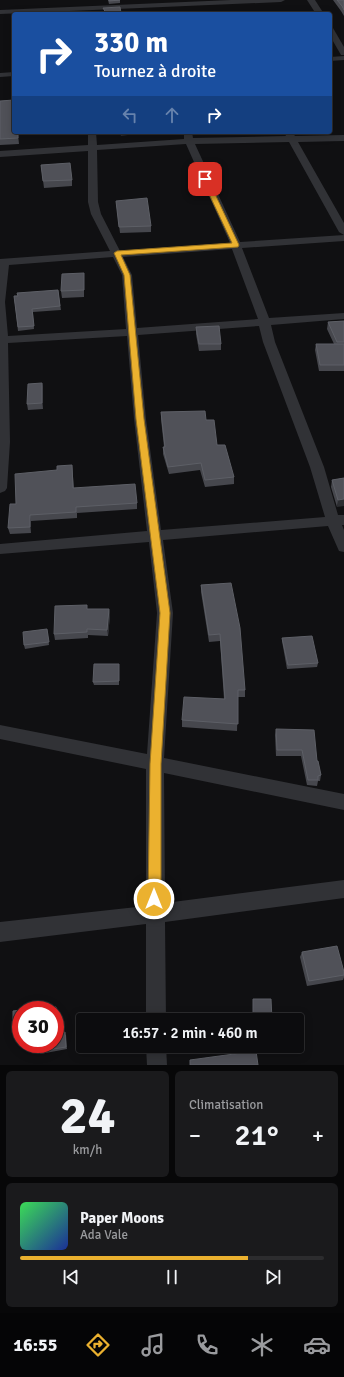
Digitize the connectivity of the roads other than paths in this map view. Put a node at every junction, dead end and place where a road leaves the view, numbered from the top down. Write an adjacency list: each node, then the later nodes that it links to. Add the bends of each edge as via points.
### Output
1 (72, 0): 6 (street)
2 (281, 0): 5 (street)
3 (311, 0): 8 (street)
4 (150, 3): 5 (street); 6 (street)
5 (231, 3)
6 (76, 11): 7 (street)
7 (0, 12)
8 (319, 12)
9 (332, 33): 10 (street)
10 (344, 53)
11 (344, 58): 12 (street)
12 (332, 59)
13 (12, 74): 14 (street)
14 (0, 75)
15 (92, 134): 19 (street)
16 (289, 135): 17 (street, via 247,140); 18 (street); 21 (street)
17 (188, 136): 19 (street); 23 (street)
18 (344, 138)
19 (94, 147): 20 (street); 24 (street, via 93,202 96,214)
20 (0, 154)
21 (344, 232)
22 (344, 238): 23 (street)
23 (236, 245): 24 (street); 27 (street)
24 (117, 253): 25 (street); 28 (street, via 127,275)
25 (2, 262): 29 (street)
26 (344, 316): 27 (street)
27 (264, 321): 28 (street); 31 (street, via 269,342)
28 (131, 331): 29 (street); 32 (street)
29 (2, 340): 30 (street, via 4,442)
30 (0, 488)
31 (338, 520): 32 (street); 33 (street)
32 (155, 536): 34 (street); 36 (street, via 165,613)
33 (344, 547)
34 (0, 549)
35 (0, 732): 36 (street)
36 (155, 764): 37 (street); 39 (street)
37 (344, 802)
38 (344, 889): 39 (street)
39 (154, 914): 40 (street); 41 (street)
40 (0, 932)
41 (156, 1013)
42 (156, 1053): 43 (street)
43 (157, 1065)

